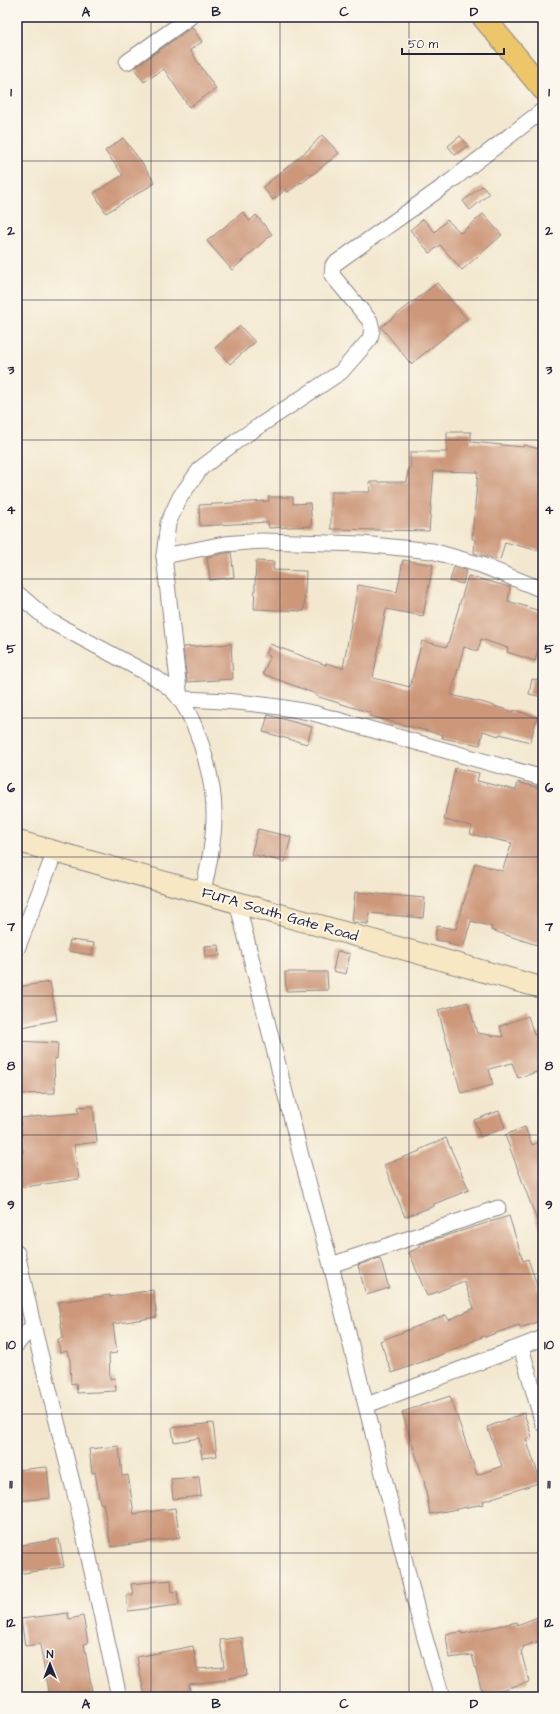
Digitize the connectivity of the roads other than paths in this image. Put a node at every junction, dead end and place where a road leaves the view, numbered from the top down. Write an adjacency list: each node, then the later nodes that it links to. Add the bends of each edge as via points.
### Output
1 (190, 17): 3 (street)
2 (483, 17): 4 (highway)
3 (127, 62)
4 (543, 89)
5 (543, 110): 6 (street, via 451,181 334,265 332,275 370,321 370,339 341,372 238,440 201,468 180,497 168,523)
6 (164, 556): 7 (street, via 224,544 262,541 362,544 432,551 481,565); 9 (street)
7 (543, 590)
8 (17, 593): 9 (street, via 48,620 156,678)
9 (180, 699): 10 (street, via 222,700 313,713); 13 (street, via 206,761 212,789 214,823)
10 (543, 778)
11 (17, 841): 12 (main road, FUTA South Gate Road)
12 (55, 852): 13 (main road, FUTA South Gate Road); 15 (street)
13 (203, 892): 14 (main road, FUTA South Gate Road)
14 (237, 902): 16 (main road, FUTA South Gate Road); 19 (street)
15 (17, 949)
16 (543, 988)
17 (498, 1208): 19 (street)
18 (17, 1253): 20 (street)
19 (331, 1265): 24 (street)
20 (33, 1325): 22 (street); 26 (street, via 77,1502)
21 (543, 1338): 23 (street)
22 (17, 1344)
23 (521, 1347): 24 (street); 25 (street)
24 (367, 1405): 27 (street, via 418,1614)
25 (543, 1424)
26 (119, 1697)
27 (442, 1697)

